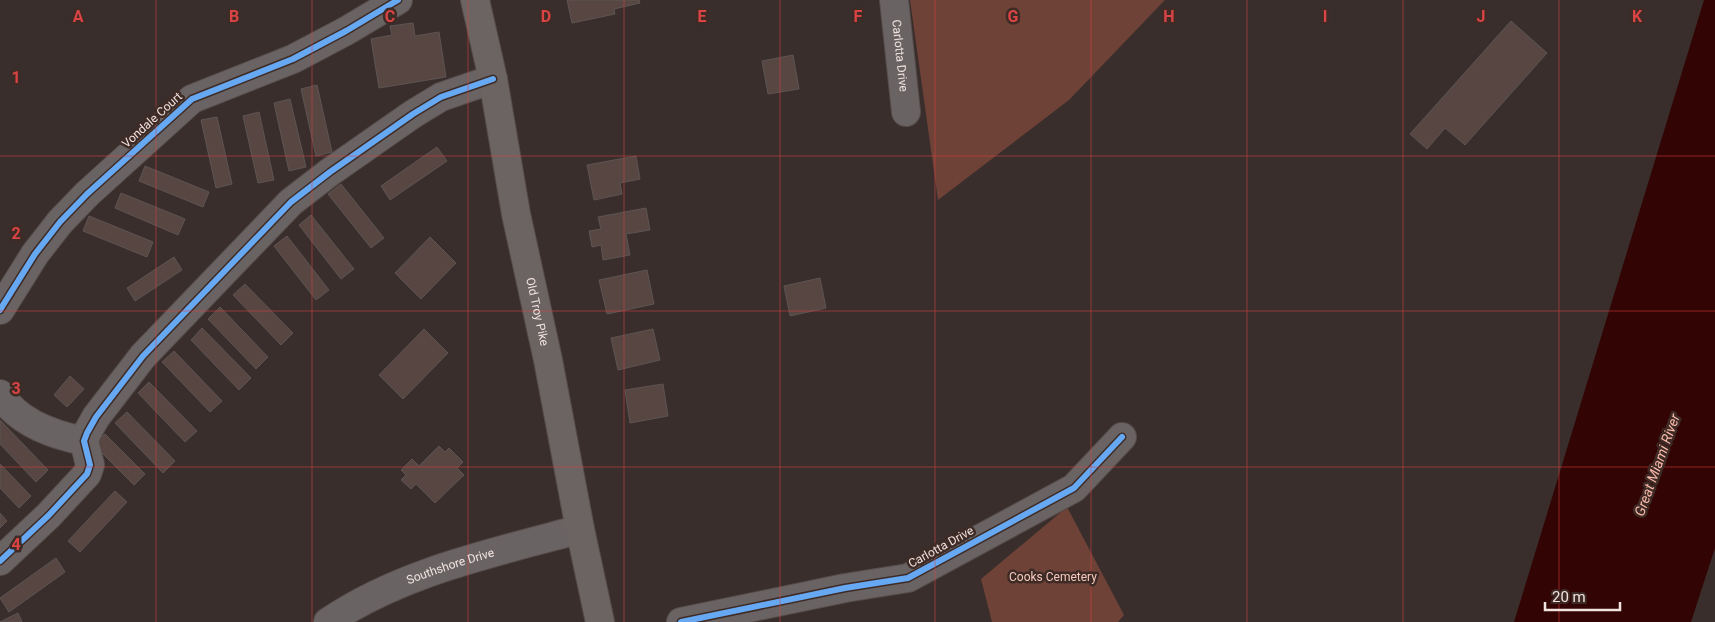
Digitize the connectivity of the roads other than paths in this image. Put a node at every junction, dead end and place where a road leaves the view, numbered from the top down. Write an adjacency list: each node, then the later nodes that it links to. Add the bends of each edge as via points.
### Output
1 (398, 0): 6 (street, Vondale Court, via 293,59 192,99 60,222 35,254)
2 (475, 0): 4 (main road, Old Troy Pike)
3 (894, 0): 5 (street, Carlotta Drive)
4 (493, 79): 9 (street, via 441,97 413,114 291,202 143,356 96,417); 10 (main road, Old Troy Pike, via 516,214)
5 (906, 112)
6 (0, 310)
7 (0, 394): 9 (street, via 24,418 44,430)
8 (1122, 437): 14 (street, Carlotta Drive, via 1074,488 908,578)
9 (84, 441): 11 (street, via 90,465 87,474)
10 (580, 529): 12 (street, Southshore Drive, via 421,574 384,590); 13 (main road, Old Troy Pike)
11 (0, 561)
12 (328, 622)
13 (600, 622)
14 (681, 622)

